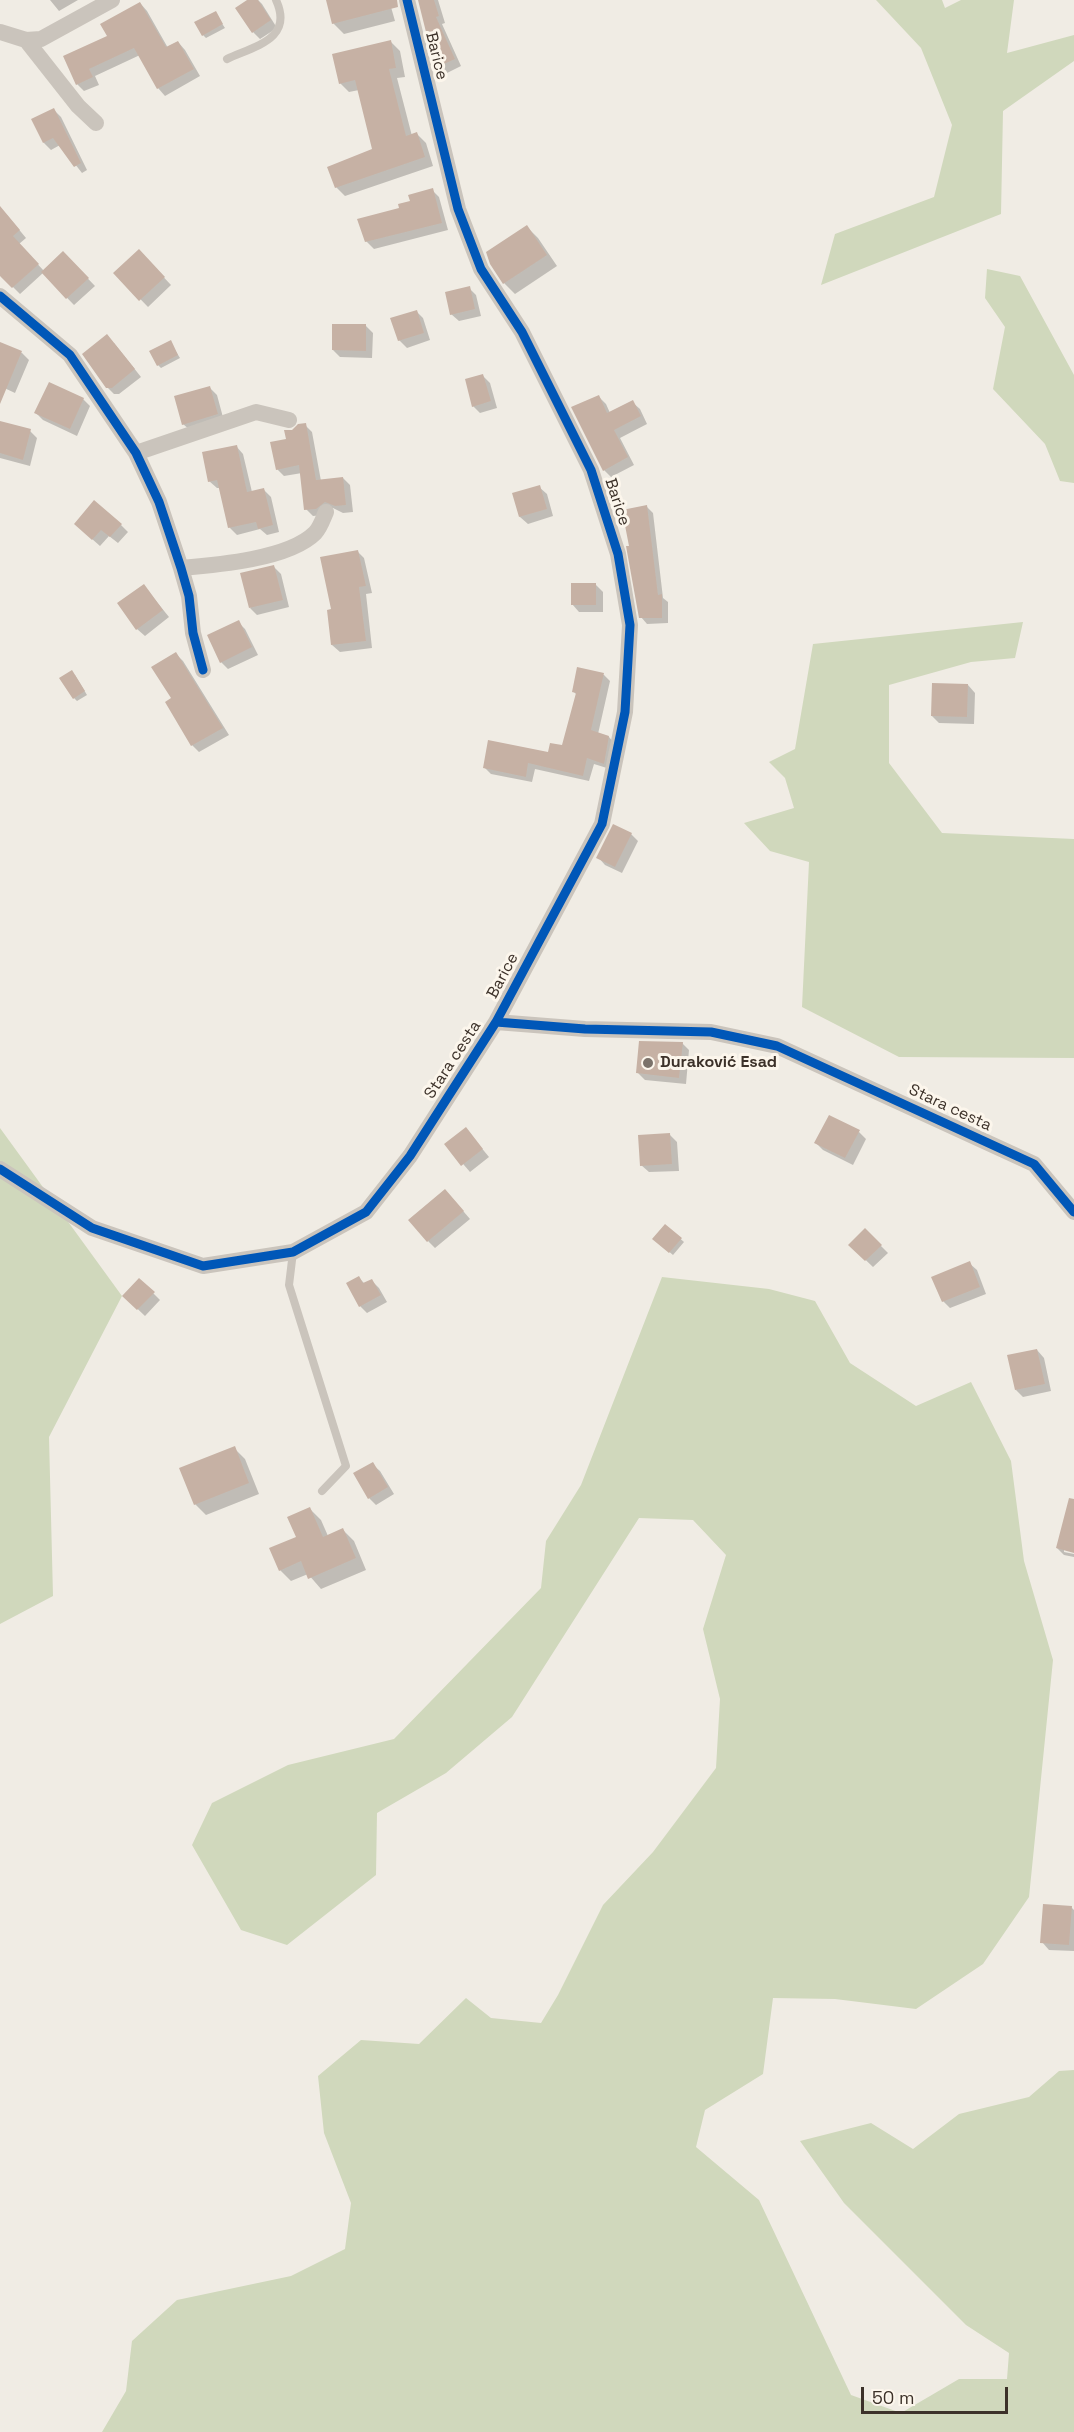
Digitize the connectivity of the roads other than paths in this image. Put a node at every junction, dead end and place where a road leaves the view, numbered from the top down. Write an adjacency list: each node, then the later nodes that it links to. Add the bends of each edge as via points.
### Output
1 (112, 0): 5 (street, via 41,39)
2 (276, 0): 6 (lane, via 281,22 278,32)
3 (407, 0): 14 (street, Barice, via 458,209 481,269 522,332 591,470 618,554 630,625 625,711 602,824)
4 (0, 32): 5 (street)
5 (26, 40): 7 (street)
6 (227, 59)
7 (96, 123)
8 (0, 296): 10 (street, via 70,355)
9 (290, 420): 10 (street, via 256,412)
10 (136, 453): 12 (street, via 159,502)
11 (326, 512): 12 (street, via 316,532 298,545 238,562)
12 (182, 568): 13 (street)
13 (203, 670)
14 (496, 1022): 16 (street, Stara cesta, via 711,1032 777,1046 1034,1164); 17 (street, Stara cesta, via 410,1156 366,1212)
15 (0, 1169): 17 (street, Stara cesta, via 92,1228 203,1266)
16 (1074, 1212)
17 (293, 1252): 18 (lane, via 289,1285 346,1466)
18 (322, 1491)

